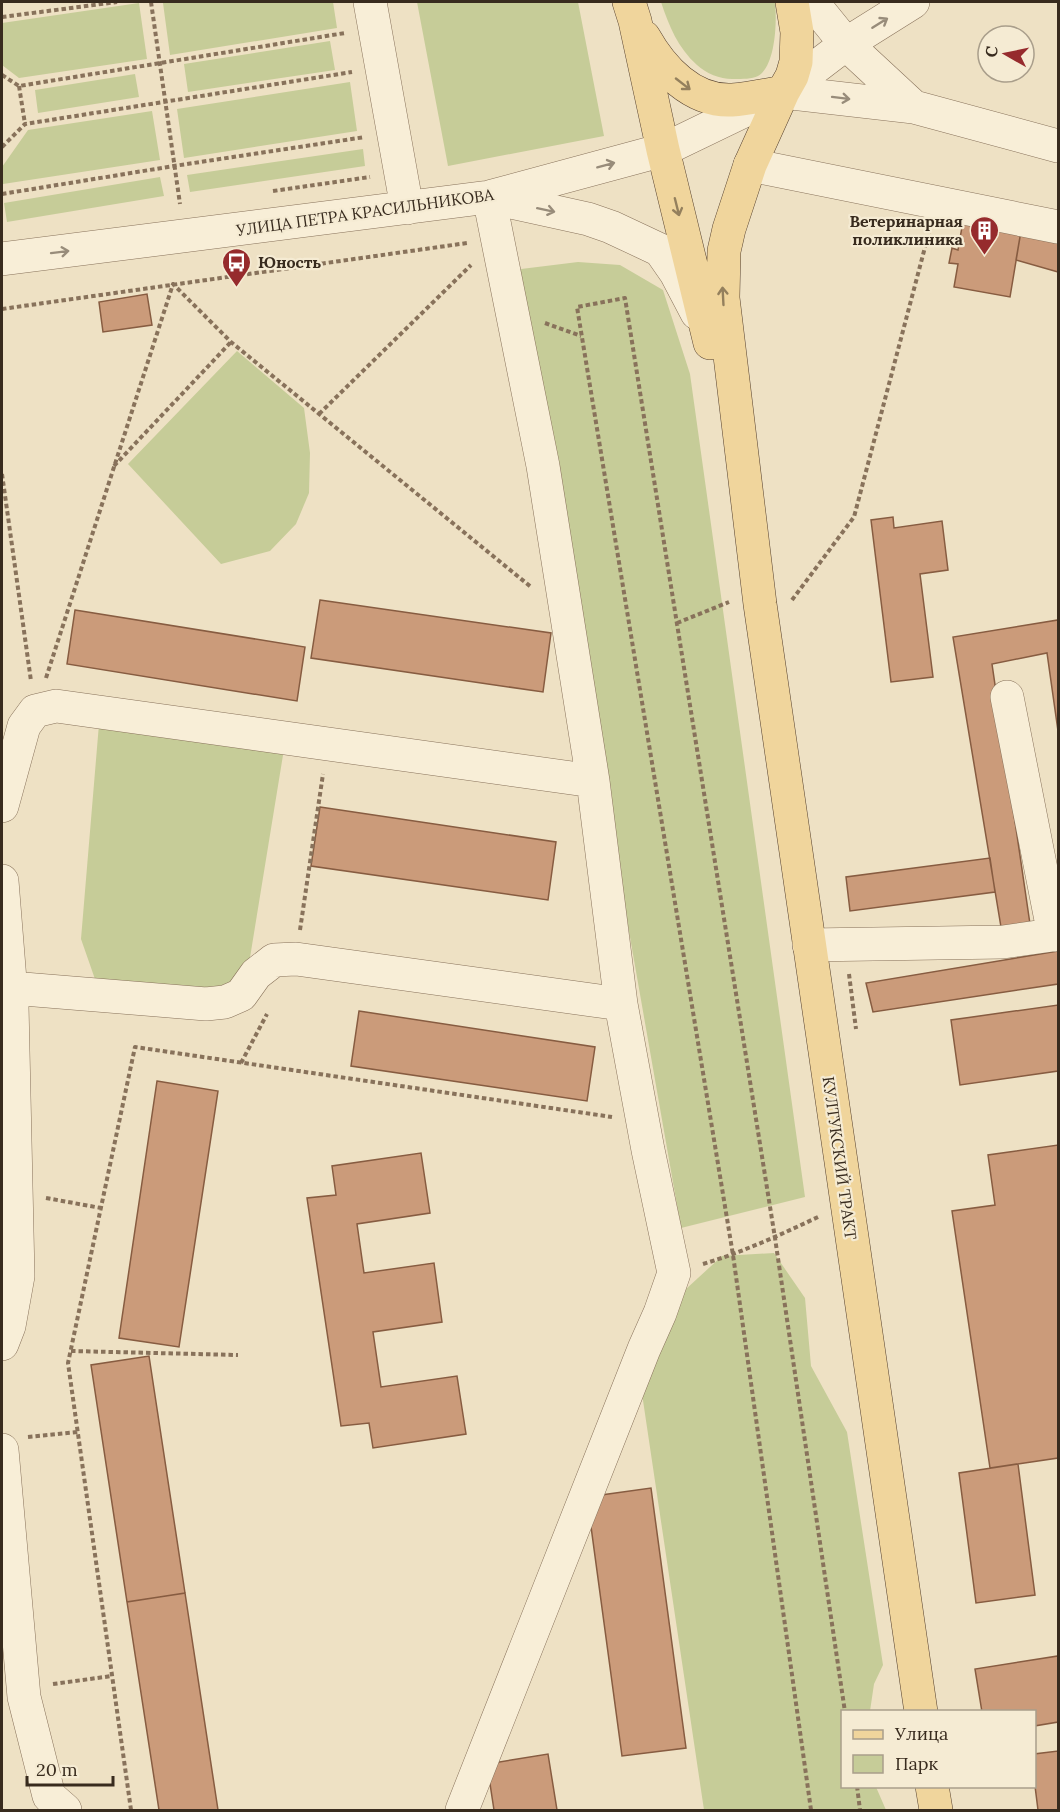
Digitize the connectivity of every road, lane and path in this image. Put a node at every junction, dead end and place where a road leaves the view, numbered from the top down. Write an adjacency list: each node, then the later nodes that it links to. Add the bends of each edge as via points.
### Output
1 (117, 2): 8 (path)
2 (151, 2): 11 (path)
3 (370, 2): 31 (street)
4 (792, 2): 15 (main road, via 796,62)
5 (812, 2): 10 (street)
6 (913, 2): 10 (street, УЛИЦА ПЕТРА КРАСИЛЬНИКОВА, one-way to 6)
7 (633, 8): 15 (main road, one-way to 15, via 656,57 690,90 730,100); 22 (main road)
8 (2, 17)
9 (349, 33): 11 (path)
10 (846, 44): 15 (street, УЛИЦА ПЕТРА КРАСИЛЬНИКОВА); 17 (street)
11 (160, 62): 14 (path); 16 (path)
12 (356, 72): 16 (path)
13 (2, 75): 14 (path)
14 (19, 86): 18 (path)
15 (783, 92): 17 (street, one-way to 17); 22 (street, УЛИЦА ПЕТРА КРАСИЛЬНИКОВА); 23 (main road)
16 (165, 103): 18 (path); 24 (path)
17 (914, 107): 20 (street)
18 (25, 124): 21 (path)
19 (368, 137): 24 (path)
20 (1059, 146)
21 (2, 147)
22 (663, 150): 28 (street, УЛИЦА ПЕТРА КРАСИЛЬНИКОВА, one-way to 22); 37 (main road, one-way to 37)
23 (750, 165): 30 (street); 43 (main road, one-way to 23, via 723,298 724,251)
24 (174, 166): 27 (path); 29 (path, via 180,204)
25 (376, 176): 26 (path)
26 (272, 191)
27 (2, 194)
28 (489, 197): 31 (street, УЛИЦА ПЕТРА КРАСИЛЬНИКОВА); 33 (street); 37 (street, one-way to 37, via 588,219 660,250)
29 (191, 202)
30 (937, 202): 32 (street); 42 (path, via 854,517)
31 (407, 208): 34 (street, УЛИЦА ПЕТРА КРАСИЛЬНИКОВА, one-way to 31)
32 (1059, 227)
33 (497, 239): 35 (path); 39 (path); 44 (street, via 543,466)
34 (2, 260)
35 (173, 284): 36 (path); 38 (path); 40 (path)
36 (2, 309)
37 (709, 335): 43 (main road)
38 (231, 342): 39 (path); 40 (path)
39 (319, 414): 44 (path)
40 (112, 468): 46 (path)
41 (2, 474): 46 (path)
42 (792, 600)
43 (760, 604): 52 (main road, КУЛТУКСКИЙ ТРАКТ)
44 (566, 616): 48 (street)
45 (1007, 697): 51 (street)
46 (35, 711): 47 (street, via 56,706); 49 (street, via 24,726)
47 (327, 744): 48 (street); 53 (path)
48 (593, 781): 55 (street)
49 (2, 806)
50 (2, 881): 54 (street)
51 (1056, 935): 52 (street, via 1003,942)
52 (809, 945): 72 (main road, КУЛТУКСКИЙ ТРАКТ)
53 (296, 958): 54 (street, via 274,960 256,974 241,995 225,1002); 55 (street)
54 (8, 999): 57 (street)
55 (621, 1004): 56 (street)
56 (643, 1121): 59 (path, via 135,1047); 63 (street)
57 (8, 1140): 58 (street)
58 (15, 1192): 59 (path); 64 (street, via 18,1276)
59 (101, 1208): 65 (path)
60 (819, 1216): 61 (path)
61 (775, 1238): 62 (path); 62 (path, via 625,298 576,307); 71 (path)
62 (733, 1255): 63 (path); 78 (path)
63 (674, 1273): 77 (street)
64 (2, 1344)
65 (71, 1351): 66 (path); 67 (path, via 68,1363)
66 (238, 1355)
67 (78, 1432): 68 (path); 69 (path)
68 (12, 1444): 70 (street)
69 (112, 1676): 70 (path); 76 (path)
70 (23, 1689): 75 (street, via 49,1796)
71 (845, 1710)
72 (921, 1710)
73 (857, 1788): 79 (path)
74 (932, 1788): 80 (main road)
75 (65, 1810)
76 (131, 1810)
77 (462, 1810)
78 (811, 1810)
79 (860, 1810)
80 (936, 1810)

